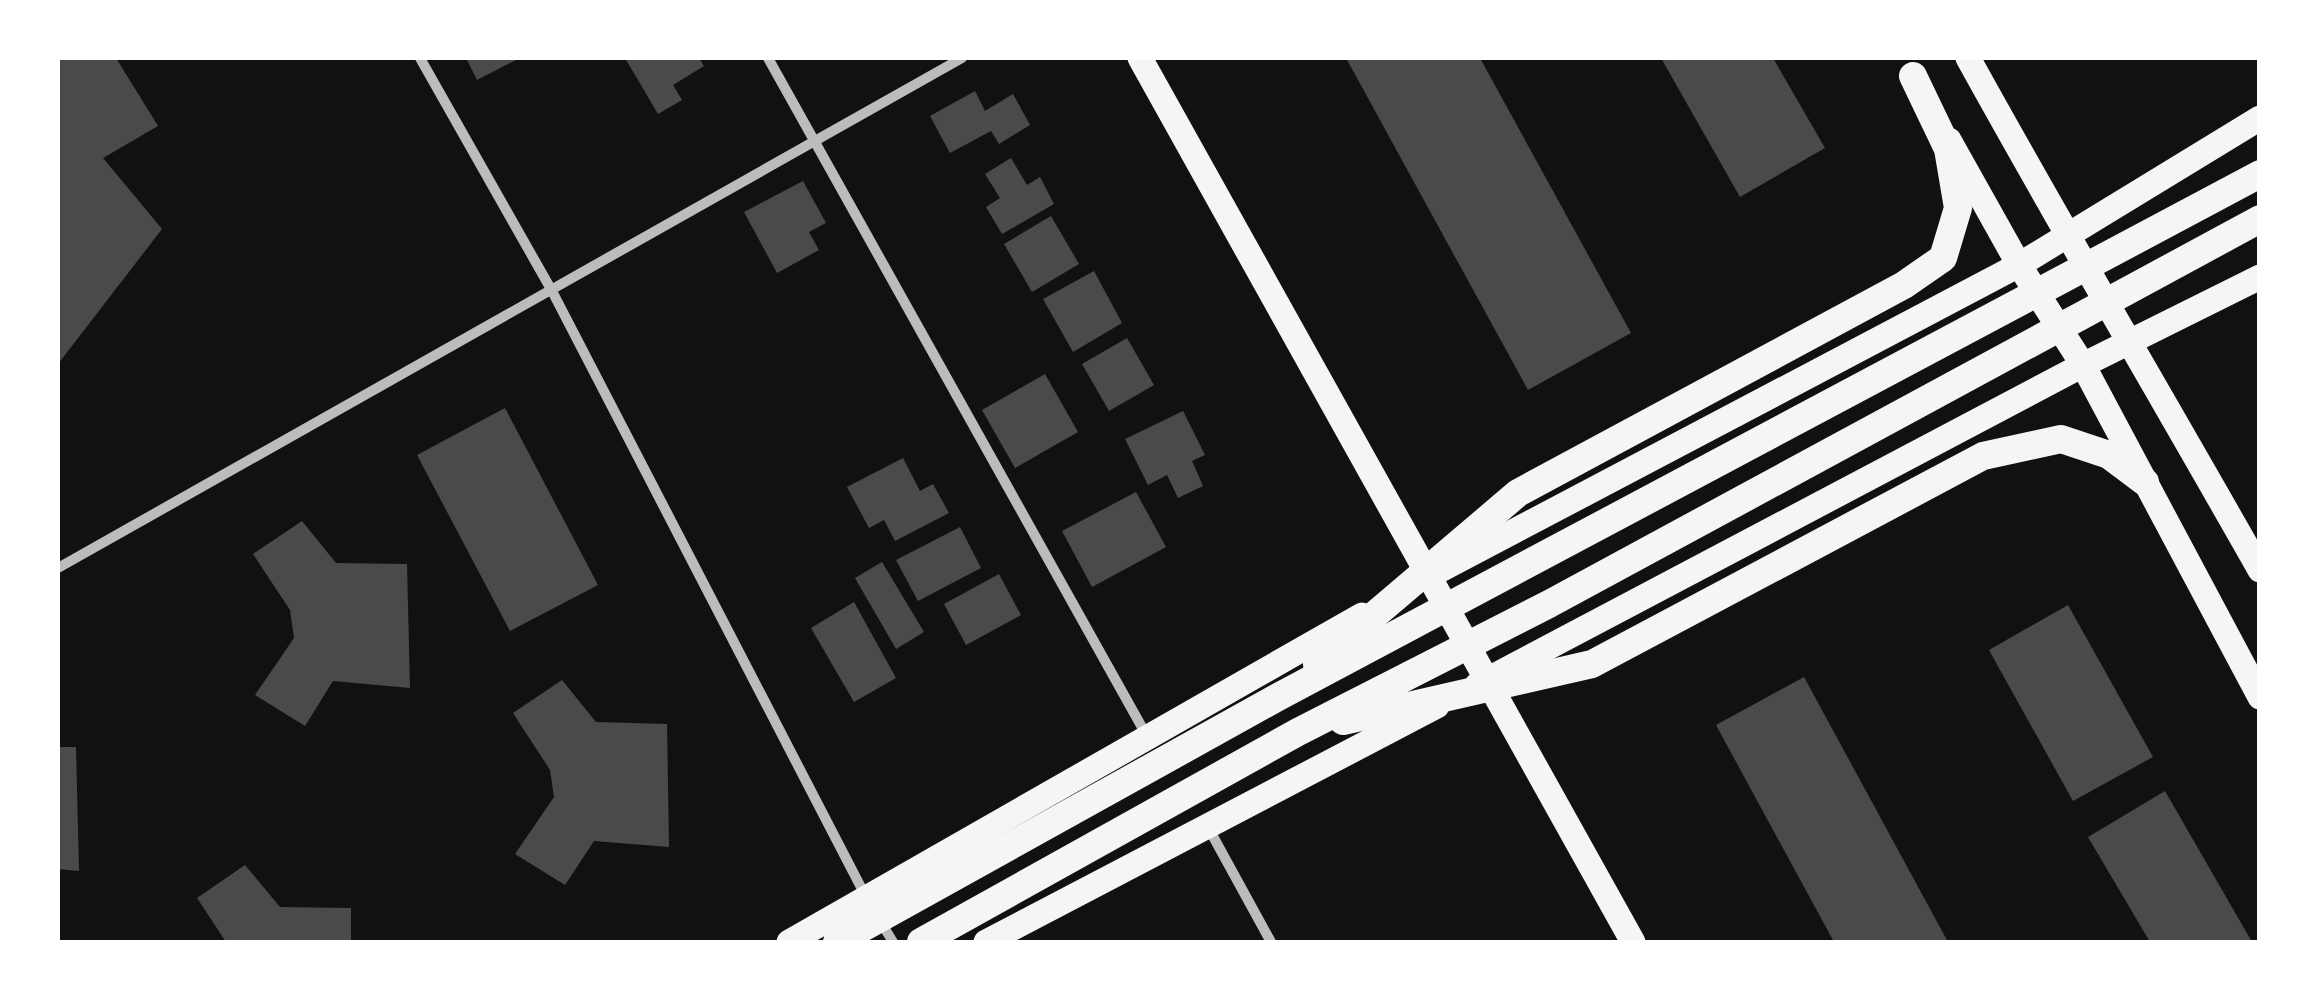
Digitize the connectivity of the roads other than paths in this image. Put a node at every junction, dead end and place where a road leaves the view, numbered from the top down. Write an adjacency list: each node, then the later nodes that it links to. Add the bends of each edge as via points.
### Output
1 (420, 58): 14 (street)
2 (768, 58): 8 (street)
3 (962, 58): 8 (street)
4 (1140, 58): 20 (main road)
5 (1968, 58): 11 (main road)
6 (1908, 67): 12 (main road); 23 (highway, via 1948,150 1958,208 1943,258 1518,492)
7 (2260, 118): 11 (main road)
8 (815, 141): 14 (street); 25 (street)
9 (2260, 174): 23 (highway)
10 (2260, 219): 24 (highway, via 1549,604)
11 (2066, 236): 12 (main road); 15 (main road)
12 (2019, 265): 16 (main road); 20 (main road)
13 (2260, 277): 15 (main road)
14 (552, 291): 18 (street); 27 (street)
15 (2130, 341): 16 (main road); 19 (main road)
16 (2083, 364): 17 (main road); 21 (main road)
17 (2145, 482): 22 (main road); 24 (highway, via 2109,455 2061,439 1983,456 1592,664)
18 (58, 568)
19 (2260, 570)
20 (1428, 576): 21 (main road); 25 (main road)
21 (1487, 680): 26 (main road); 34 (main road)
22 (2260, 696)
23 (1278, 697): 29 (highway)
24 (1298, 732): 31 (highway)
25 (1149, 739): 27 (main road)
26 (1207, 826): 32 (main road); 33 (street)
27 (867, 899): 28 (main road); 30 (street)
28 (789, 942)
29 (838, 942)
30 (893, 942)
31 (922, 942)
32 (986, 942)
33 (1270, 942)
34 (1632, 942)

